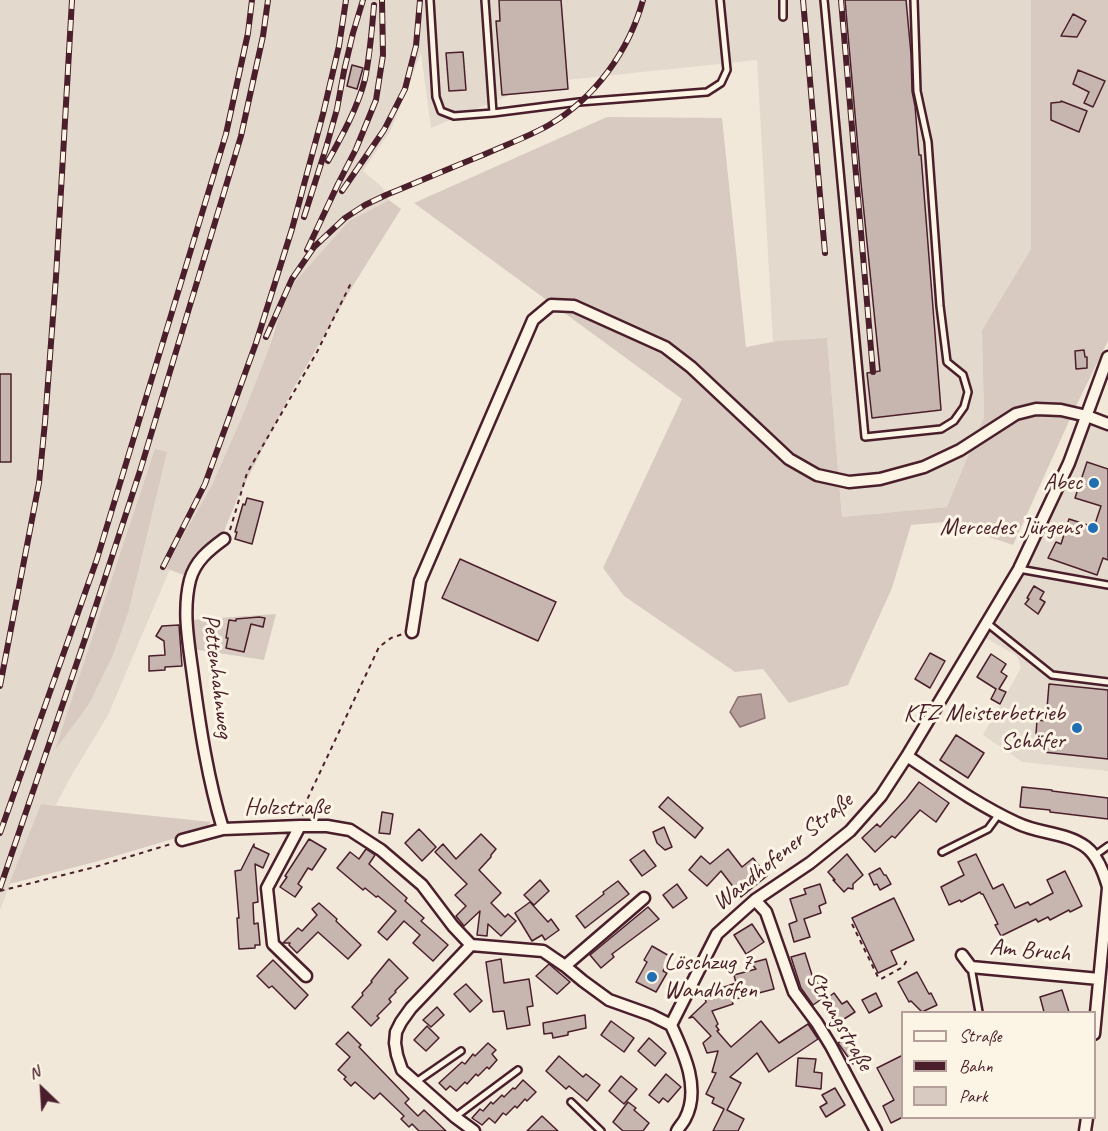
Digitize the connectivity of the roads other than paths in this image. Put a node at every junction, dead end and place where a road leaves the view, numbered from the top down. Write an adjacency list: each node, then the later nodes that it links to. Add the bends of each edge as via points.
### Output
1 (430, 0): 8 (lane, via 436,97 441,111 453,116)
2 (485, 0): 8 (lane)
3 (720, 0): 8 (lane, via 727,70 721,83 707,92)
4 (783, 0): 7 (lane)
5 (824, 0): 6 (lane, via 865,437 941,429 954,421 968,392 963,375 947,362 928,142 917,91)
6 (914, 0)
7 (783, 17)
8 (494, 113)
9 (1108, 357): 10 (street, Wandhofener Straße)
10 (1087, 416): 11 (street); 13 (street, Wandhofener Straße); 16 (street, via 1036,409 1016,414 960,450 924,467 880,480 849,482 816,475 789,459 665,347 574,306 551,305 533,320 420,581)
11 (1108, 424)
12 (224, 539): 22 (street, Pettenhahnweg, via 203,555 190,579 186,613 201,732)
13 (1019, 569): 14 (lane); 15 (street, Wandhofener Straße)
14 (1108, 585)
15 (987, 623): 18 (lane, via 1052,675); 19 (street, Wandhofener Straße)
16 (412, 632)
17 (1108, 673): 18 (lane)
18 (1108, 682)
19 (907, 756): 20 (street, Am Bruch); 29 (street, Wandhofener Straße, via 881,796 850,831)
20 (999, 814): 25 (lane, via 988,829); 26 (street, Am Bruch, via 1019,825 1074,839)
21 (300, 826): 22 (street, Holzstraße); 30 (street, Holzstraße, via 351,830 381,850 422,885); 34 (street, via 267,888 273,944)
22 (223, 829): 23 (street, Holzstraße)
23 (182, 840)
24 (1108, 846): 26 (lane)
25 (942, 852)
26 (1094, 856): 27 (street, Am Bruch)
27 (1108, 887): 35 (street, Am Bruch)
28 (644, 898): 32 (street)
29 (754, 900): 38 (street, Wandhofener Straße, via 717,934); 47 (street, Strangstraße, via 766,912 794,992 831,1046)
30 (471, 945): 32 (street, via 543,951); 41 (street, via 411,1008 396,1032 402,1070)
31 (962, 955): 33 (street, Am Bruch)
32 (565, 966): 38 (street, via 609,1000)
33 (971, 967): 35 (street, Am Bruch); 36 (lane)
34 (306, 976)
35 (1099, 979): 37 (street, Am Bruch)
36 (979, 1011)
37 (1096, 1020)
38 (671, 1025): 46 (street, via 691,1081 691,1101)
39 (461, 1051): 41 (lane)
40 (518, 1070): 43 (lane)
41 (416, 1082): 43 (street)
42 (571, 1102): 45 (lane)
43 (455, 1117): 44 (street)
44 (474, 1131)
45 (601, 1131)
46 (677, 1131)
47 (876, 1131)

